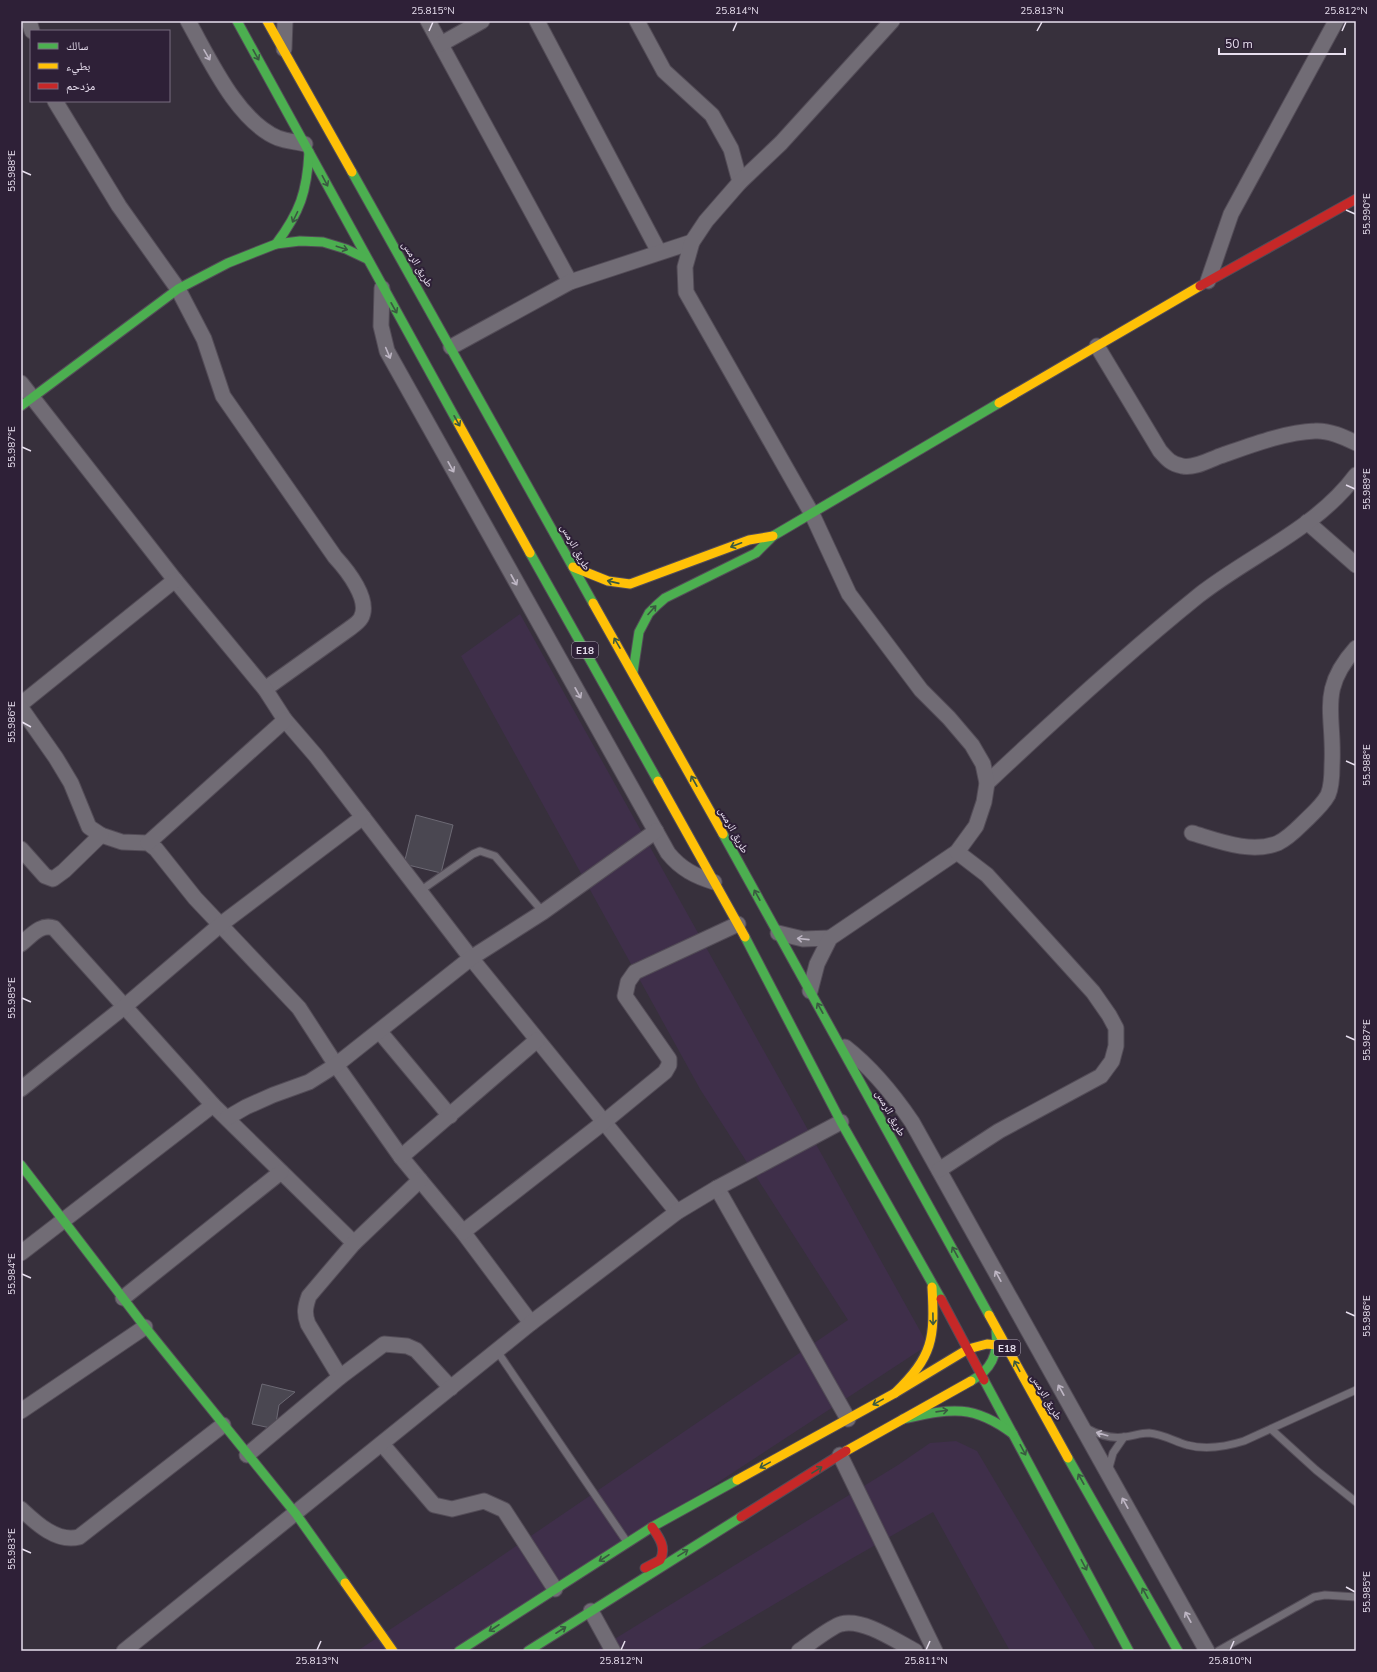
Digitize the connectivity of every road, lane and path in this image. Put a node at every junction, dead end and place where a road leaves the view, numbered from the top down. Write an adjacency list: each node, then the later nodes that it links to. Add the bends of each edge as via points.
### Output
1 (188, 21): 14 (street, one-way to 14, via 226,88 254,122 279,138)
2 (237, 21): 14 (main road, E18, one-way to 14)
3 (267, 21): 12 (main road, طريق الرمس / E18)
4 (285, 21): 12 (street)
5 (428, 21): 11 (street)
6 (482, 21): 11 (street)
7 (537, 21): 19 (street)
8 (637, 21): 15 (street, via 664,72 712,114 731,149)
9 (892, 21): 15 (street, via 781,143)
10 (1336, 21): 21 (street, via 1231,214)
11 (441, 44): 22 (street)
12 (284, 52): 26 (main road, طريق الرمس / E18)
13 (56, 102): 24 (street, via 120,206)
14 (307, 148): 18 (main road, one-way to 18, via 309,177 303,202 292,224); 20 (main road, E18, one-way to 20)
15 (740, 182): 17 (street, via 706,221)
16 (1356, 199): 21 (main road)
17 (692, 242): 19 (street); 31 (street, via 685,267 686,292)
18 (276, 244): 20 (main road, one-way to 20, via 323,242 346,248); 24 (main road, via 228,263)
19 (659, 252): 22 (street)
20 (367, 259): 23 (main road, E18)
21 (1208, 281): 25 (main road)
22 (570, 282): 26 (street)
23 (382, 287): 45 (street, one-way to 45, via 381,326 390,357); 51 (main road, E18, one-way to 51)
24 (178, 290): 28 (main road); 39 (street, via 204,339 223,396 348,572 364,606 361,619)
25 (1097, 346): 29 (street, via 1160,451 1171,463 1184,467 1198,464 1245,447 1288,435 1316,431); 31 (main road)
26 (451, 347): 35 (main road, طريق الرمس / E18)
27 (21, 383): 28 (street)
28 (27, 401): 36 (street)
29 (1356, 443)
30 (1356, 475): 32 (street, via 1345,489)
31 (812, 514): 33 (main road); 43 (street, via 849,594 921,690 972,745 983,764)
32 (1306, 522): 34 (street); 43 (street, via 1199,595 1045,728)
33 (773, 536): 35 (main road, one-way to 35, via 749,540 630,584 607,581); 38 (main road, one-way to 33, via 639,632 646,617 657,605 665,598 756,553)
34 (1356, 565)
35 (573, 567): 38 (main road, طريق الرمس / E18, one-way to 35)
36 (175, 580): 39 (street); 40 (street)
37 (1356, 648): 46 (street, via 1345,660 1333,683 1330,696 1333,756 1331,781 1328,794 1318,808 1280,842 1268,846 1241,846)
38 (633, 672): 56 (main road, طريق الرمس / E18, one-way to 38)
39 (265, 689): 42 (street)
40 (21, 704)
41 (21, 708): 47 (street, via 71,783 89,827)
42 (285, 720): 44 (street); 48 (street)
43 (987, 783): 50 (street, via 976,826)
44 (363, 817): 52 (street); 55 (street)
45 (656, 831): 51 (street, via 668,853 678,864 690,873); 53 (street)
46 (1192, 833)
47 (101, 836): 48 (street, via 122,842); 49 (street, via 53,879 45,876)
48 (148, 843): 55 (street, via 161,854)
49 (21, 849)
50 (957, 852): 57 (street); 74 (street, via 987,876 1092,992 1116,1028 1116,1046 1112,1061 1102,1076 999,1130)
51 (714, 882): 54 (main road, E18)
52 (420, 891): 53 (lane, via 473,854 480,851 488,852 495,856); 59 (street)
53 (543, 912): 59 (street)
54 (738, 924): 70 (street, via 635,972 628,982 625,996 669,1059 669,1066); 71 (main road, E18)
55 (220, 925): 61 (street); 65 (street, via 299,1008)
56 (778, 933): 57 (street, one-way to 56, via 803,939); 60 (main road, طريق الرمس / E18)
57 (830, 938): 60 (street, via 817,964)
58 (21, 944): 61 (street, via 39,929 48,926 54,928)
59 (471, 958): 62 (street); 63 (street)
60 (810, 990): 64 (main road, طريق الرمس / E18, one-way to 60)
61 (124, 1006): 66 (street); 67 (street)
62 (380, 1032): 65 (street); 68 (street)
63 (537, 1040): 68 (street); 70 (street)
64 (839, 1043): 74 (street, via 856,1056 887,1088 912,1122); 86 (main road, طريق الرمس / E18, one-way to 64)
65 (336, 1065): 69 (street, via 309,1082 273,1094); 72 (street)
66 (21, 1089)
67 (213, 1105): 69 (street); 79 (street)
68 (450, 1116): 72 (street)
69 (227, 1118): 75 (street)
70 (604, 1122): 78 (street); 80 (street)
71 (841, 1122): 77 (street); 83 (main road, E18)
72 (401, 1157): 76 (street)
73 (21, 1165): 79 (main road)
74 (939, 1170): 101 (street, one-way to 74)
75 (281, 1172): 81 (street); 84 (street)
76 (420, 1180): 80 (street); 81 (street)
77 (717, 1188): 78 (street); 98 (street)
78 (677, 1212): 85 (street)
79 (64, 1220): 82 (street); 84 (main road)
80 (463, 1232): 85 (street)
81 (354, 1242): 93 (street, via 309,1296 305,1305 308,1324)
82 (21, 1253)
83 (931, 1280): 89 (main road, E18); 96 (main road, one-way to 96, via 934,1326 931,1342 925,1358 916,1371)
84 (123, 1298): 87 (main road)
85 (531, 1323): 91 (street)
86 (995, 1326): 88 (main road); 90 (main road, طريق الرمس / E18)
87 (145, 1327): 97 (street); 100 (main road)
88 (997, 1345): 89 (main road, via 987,1344); 90 (main road); 92 (main road, via 991,1362)
89 (968, 1349): 92 (main road, E18); 96 (main road)
90 (1007, 1349): 128 (main road, طريق الرمس / E18, one-way to 90)
91 (497, 1351): 94 (street); 115 (lane)
92 (982, 1375): 99 (main road); 103 (main road, E18)
93 (340, 1377): 94 (street, via 384,1344 394,1344 416,1350); 106 (street)
94 (451, 1388): 105 (street)
95 (1356, 1390): 102 (lane)
96 (894, 1393): 98 (main road, one-way to 98)
97 (21, 1411)
98 (848, 1419): 113 (main road, one-way to 113)
99 (903, 1419): 103 (main road, one-way to 103, via 939,1411 966,1411 992,1419); 107 (main road)
100 (223, 1425): 106 (main road); 112 (street, via 79,1537 71,1539 54,1534)
101 (1082, 1426): 104 (lane, one-way to 101, via 1102,1435); 108 (street)
102 (1271, 1429): 104 (lane, via 1244,1441 1216,1447 1186,1444 1148,1433); 109 (lane)
103 (1015, 1435): 127 (main road, E18, one-way to 127)
104 (1124, 1437): 108 (lane, via 1113,1454)
105 (382, 1444): 111 (street); 116 (street, via 434,1505 452,1509 484,1502 504,1510)
106 (247, 1455): 111 (main road)
107 (840, 1455): 118 (main road, one-way to 107); 126 (street)
108 (1108, 1472): 129 (street, one-way to 108)
109 (1356, 1502)
110 (21, 1509): 112 (street)
111 (296, 1514): 119 (street); 120 (main road)
112 (35, 1521): 114 (street)
113 (652, 1527): 115 (main road); 118 (main road, via 663,1546 660,1560 601,1595 594,1602)
114 (21, 1528)
115 (628, 1542): 116 (main road, one-way to 116)
116 (555, 1589): 121 (main road, one-way to 121)
117 (1356, 1597): 130 (lane, via 1314,1597)
118 (591, 1611): 122 (main road, one-way to 118); 123 (street)
119 (124, 1651)
120 (393, 1651)
121 (459, 1651)
122 (528, 1651)
123 (613, 1651)
124 (799, 1651): 125 (street, via 840,1624 871,1628)
125 (915, 1651)
126 (935, 1651)
127 (1129, 1651)
128 (1178, 1651)
129 (1207, 1651)
130 (1218, 1651)

